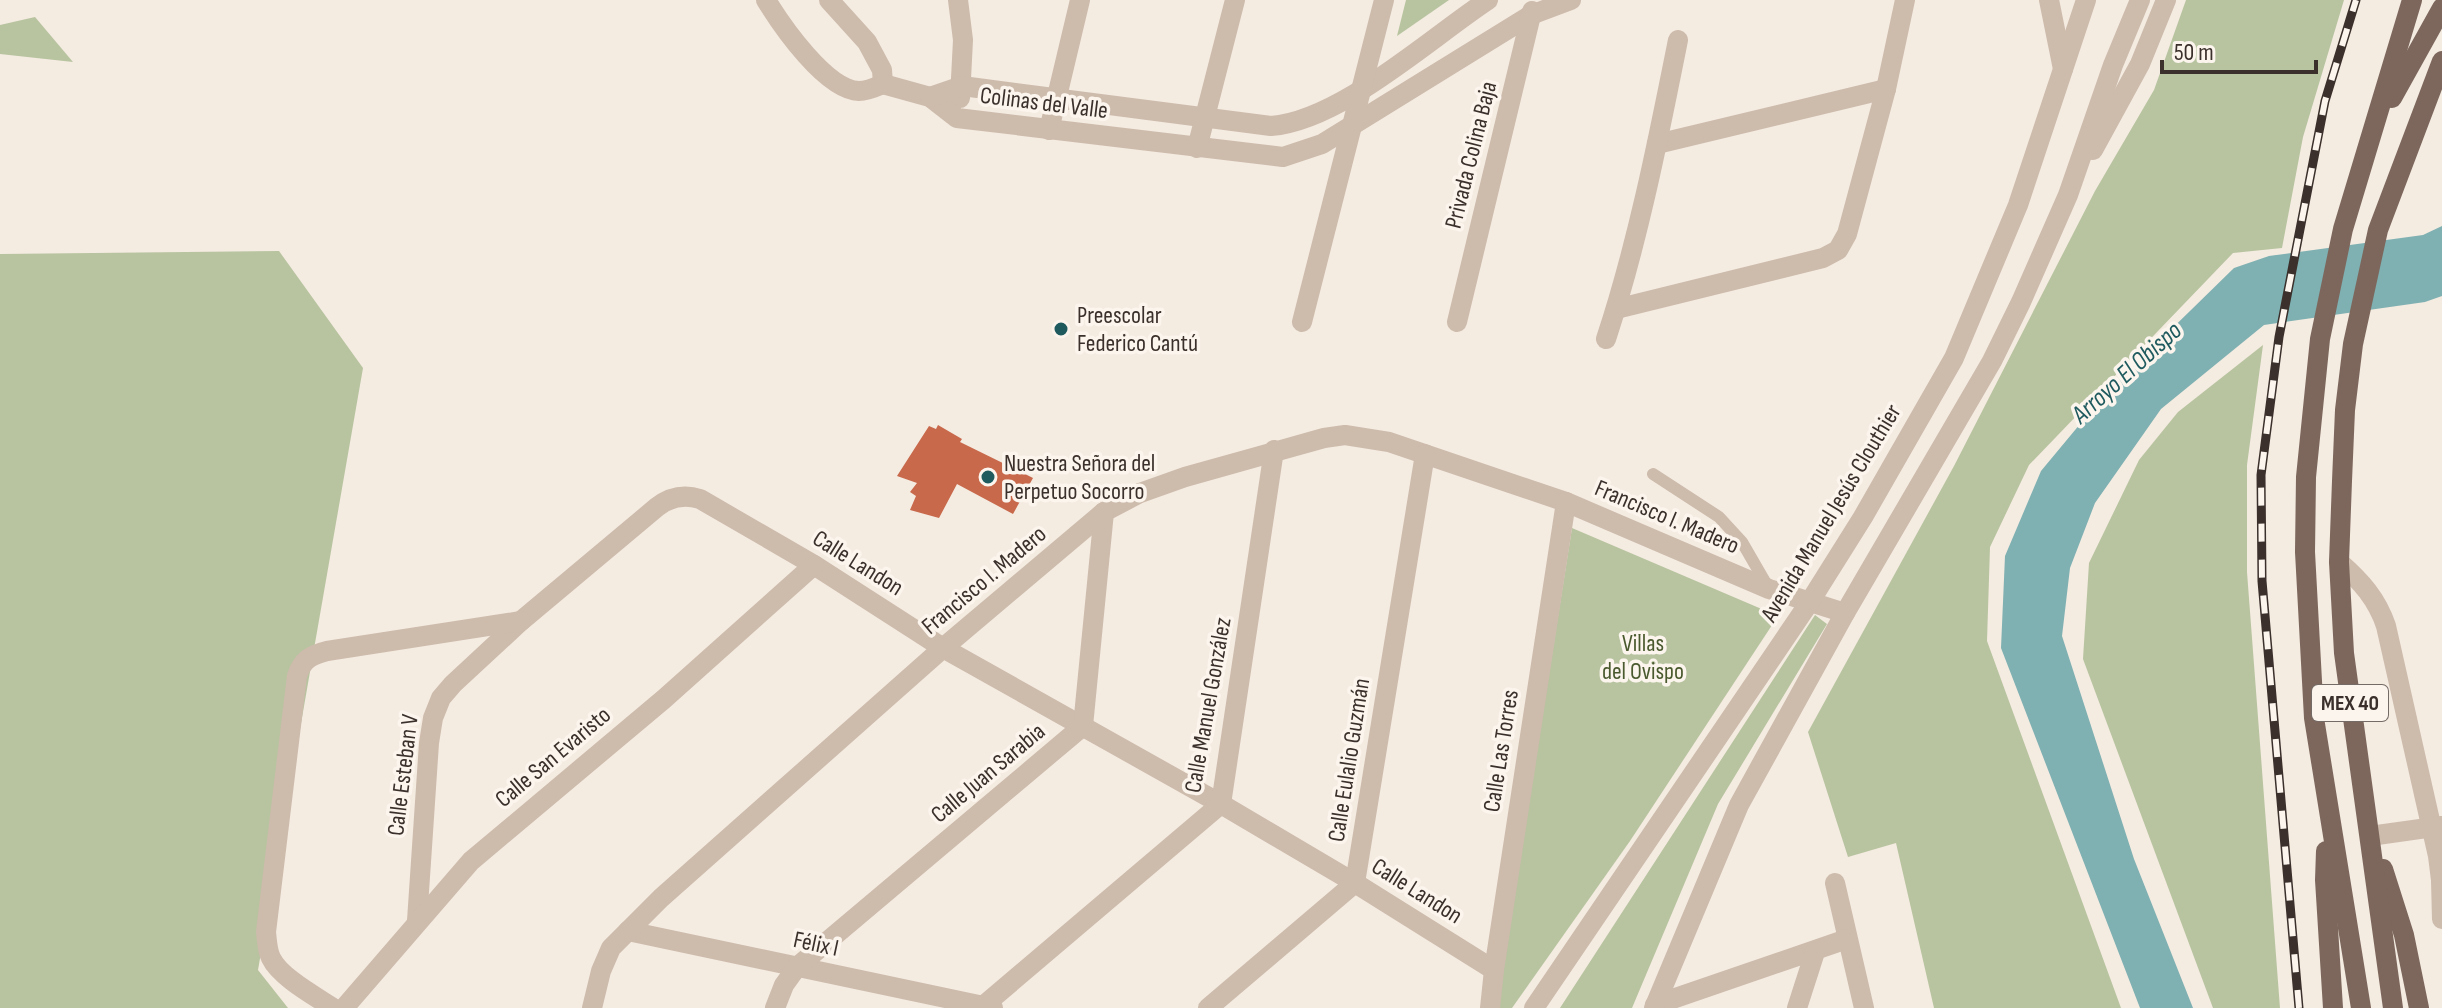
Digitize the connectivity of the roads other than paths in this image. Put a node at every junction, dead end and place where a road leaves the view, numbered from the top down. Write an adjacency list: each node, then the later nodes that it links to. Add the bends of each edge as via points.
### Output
1 (766, 0): 20 (street, via 783,27 830,77 858,91)
2 (829, 0): 20 (street, via 867,42 882,70)
3 (958, 0): 21 (street)
4 (1080, 0): 26 (street)
5 (1235, 0): 27 (street)
6 (1384, 0): 24 (street)
7 (1488, 0): 24 (street, Colinas del Valle)
8 (1571, 0): 15 (street, Colinas del Valle)
9 (1905, 0): 23 (street)
10 (2049, 0): 19 (street)
11 (2086, 0): 19 (street, Avenida Manuel Jesús Clouthier)
12 (2140, 0): 35 (street)
13 (2166, 0): 35 (street, via 2140,64)
14 (2412, 0): 31 (main road)
15 (1533, 8): 30 (street, Colinas del Valle); 38 (street, Privada Colina Baja)
16 (2442, 8): 31 (main road, MEX 40)
17 (1678, 40): 33 (street)
18 (2442, 61): 29 (main road)
19 (2063, 69): 48 (street, Avenida Manuel Jesús Clouthier, via 2018,205 1954,358)
20 (883, 84): 25 (street)
21 (962, 86): 25 (street, Colinas del Valle); 26 (street, Colinas del Valle); 28 (street)
22 (2442, 88): 29 (main road, MEX 40)
23 (1886, 89): 33 (street); 36 (street, via 1859,194 1838,250)
24 (1360, 91): 27 (street, Colinas del Valle, via 1287,125); 30 (street)
25 (930, 97): 28 (street, Colinas del Valle)
26 (1056, 99): 27 (street, Colinas del Valle); 32 (street)
27 (1206, 116): 34 (street)
28 (957, 118): 32 (street, Colinas del Valle)
29 (2418, 123): 45 (main road, MEX 40, via 2378,230 2353,344)
30 (1350, 129): 34 (street, Colinas del Valle, via 1283,157); 37 (street)
31 (2374, 129): 53 (main road, MEX 40, via 2343,229 2320,339 2306,477 2314,718)
32 (1049, 130): 34 (street, Colinas del Valle)
33 (1657, 144): 36 (street)
34 (1197, 148)
35 (2068, 195): 49 (street, via 1992,361)
36 (1616, 309): 39 (street)
37 (1302, 322)
38 (1457, 322)
39 (1606, 339)
40 (1274, 450): 41 (street, Francisco I. Madero, via 1345,435); 44 (street, Francisco I. Madero, via 1140,493); 54 (street, Calle Manuel González)
41 (1425, 454): 43 (street, Francisco I. Madero); 58 (street, Calle Eulalio Guzmán)
42 (1653, 474): 47 (lane, via 1719,517 1742,542)
43 (1566, 502): 47 (street, Francisco I. Madero); 66 (street, Calle Las Torres)
44 (1104, 512): 51 (street, Francisco I. Madero); 52 (street, Calle Juan Sarabia)
45 (2339, 562): 55 (street, via 2380,608); 56 (main road, MEX 40, via 2344,653)
46 (814, 565): 50 (street, Calle Landon, via 700,499 678,497 657,507); 51 (street, Calle Landon); 61 (street, Calle San Evaristo, via 471,861)
47 (1769, 589): 48 (street, Francisco I. Madero)
48 (1809, 603): 49 (street, Francisco I. Madero); 76 (street, Avenida Manuel Jesús Clouthier)
49 (1845, 613): 69 (street, via 1739,805)
50 (521, 621): 61 (street, Calle Esteban V, via 453,684 433,718); 70 (street, via 327,651 306,659 297,676 266,932 271,960)
51 (943, 648): 52 (street, Calle Landon); 62 (street, Francisco I. Madero)
52 (1083, 726): 54 (street, Calle Landon); 65 (street, Calle Juan Sarabia)
53 (2328, 803): 79 (main road, via 2325,880); 80 (main road, MEX 40)
54 (1221, 804): 58 (street, Calle Landon); 68 (street, Calle Manuel González)
55 (2437, 827): 56 (street); 57 (street)
56 (2370, 840): 81 (main road, MEX 40); 82 (main road, via 2404,935)
57 (2440, 856): 60 (street)
58 (1355, 883): 66 (street, Calle Landon); 74 (street)
59 (1835, 883): 63 (street)
60 (2442, 919)
61 (417, 921): 71 (street, Calle San Evaristo)
62 (628, 931): 65 (street, Félix I); 72 (street, Francisco I. Madero, via 611,948)
63 (1847, 939): 64 (street); 78 (street)
64 (1815, 952): 69 (street); 77 (street)
65 (797, 967): 67 (street, Félix I); 73 (street, Calle Juan Sarabia)
66 (1494, 970): 75 (street, Calle Las Torres)
67 (951, 1004): 68 (street, Félix I)
68 (988, 1007)
69 (1654, 1007)
70 (333, 1008)
71 (344, 1008)
72 (592, 1008)
73 (775, 1008)
74 (1208, 1008)
75 (1490, 1008)
76 (1534, 1008)
77 (1797, 1008)
78 (1864, 1008)
79 (2333, 1008)
80 (2361, 1008)
81 (2393, 1008)
82 (2419, 1008)

